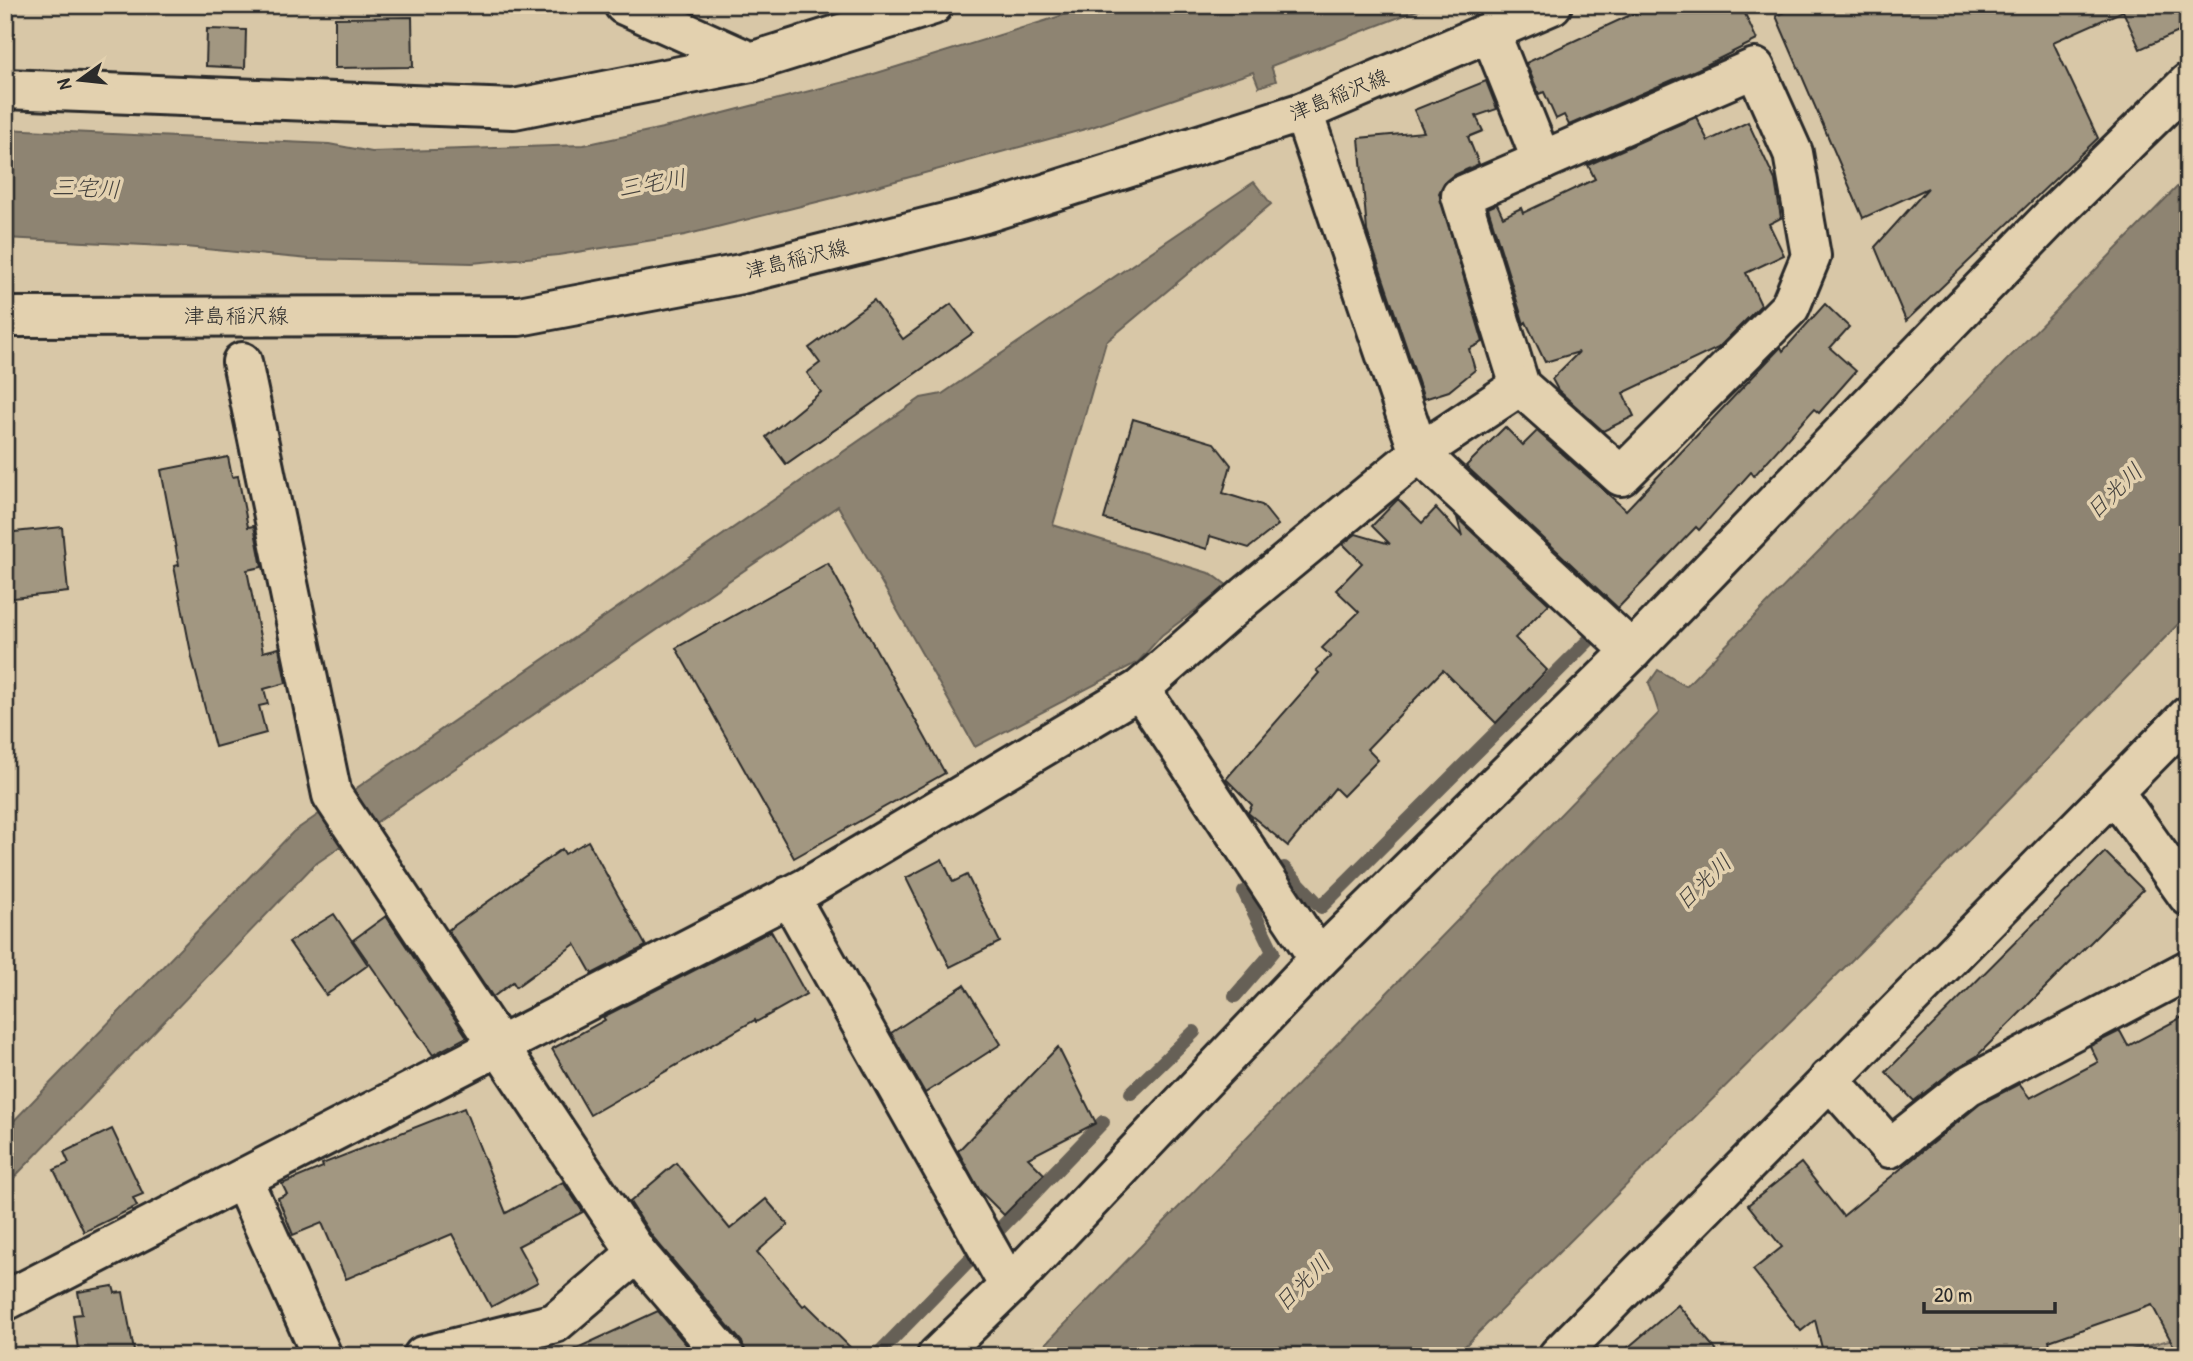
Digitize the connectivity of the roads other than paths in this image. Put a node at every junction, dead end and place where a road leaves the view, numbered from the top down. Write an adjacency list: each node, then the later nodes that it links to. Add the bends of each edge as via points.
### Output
1 (624, 5): 5 (street)
2 (933, 5): 5 (street)
3 (1552, 5): 4 (street, 津島稲沢線)
4 (1490, 32): 8 (street, 津島稲沢線); 9 (street)
5 (751, 62): 7 (street, via 514,109)
6 (2188, 83): 14 (street, via 2045,223)
7 (5, 89)
8 (1303, 112): 10 (street, 津島稲沢線, via 985,213 741,274 519,316); 13 (street)
9 (1542, 161): 12 (street, via 1461,196); 12 (street, via 1755,68 1793,153 1811,256 1790,307 1621,476)
10 (5, 317)
11 (242, 362): 22 (street, via 332,795)
12 (1520, 386): 13 (street)
13 (1419, 453): 14 (street); 15 (street)
14 (1632, 651): 20 (street)
15 (1140, 689): 18 (street); 20 (street)
16 (2188, 716): 17 (street)
17 (2114, 792): 19 (street); 23 (street)
18 (789, 896): 22 (street); 26 (street)
19 (2188, 896)
20 (1320, 959): 26 (street)
21 (2188, 970): 23 (street, via 1968,1086 1890,1148)
22 (500, 1047): 24 (street); 25 (street)
23 (1829, 1079): 32 (street)
24 (243, 1180): 27 (street); 28 (street)
25 (637, 1253): 29 (street, via 555,1323); 30 (street)
26 (1009, 1286): 31 (street)
27 (5, 1301)
28 (322, 1356)
29 (423, 1356)
30 (725, 1356)
31 (937, 1356)
32 (1558, 1356)

